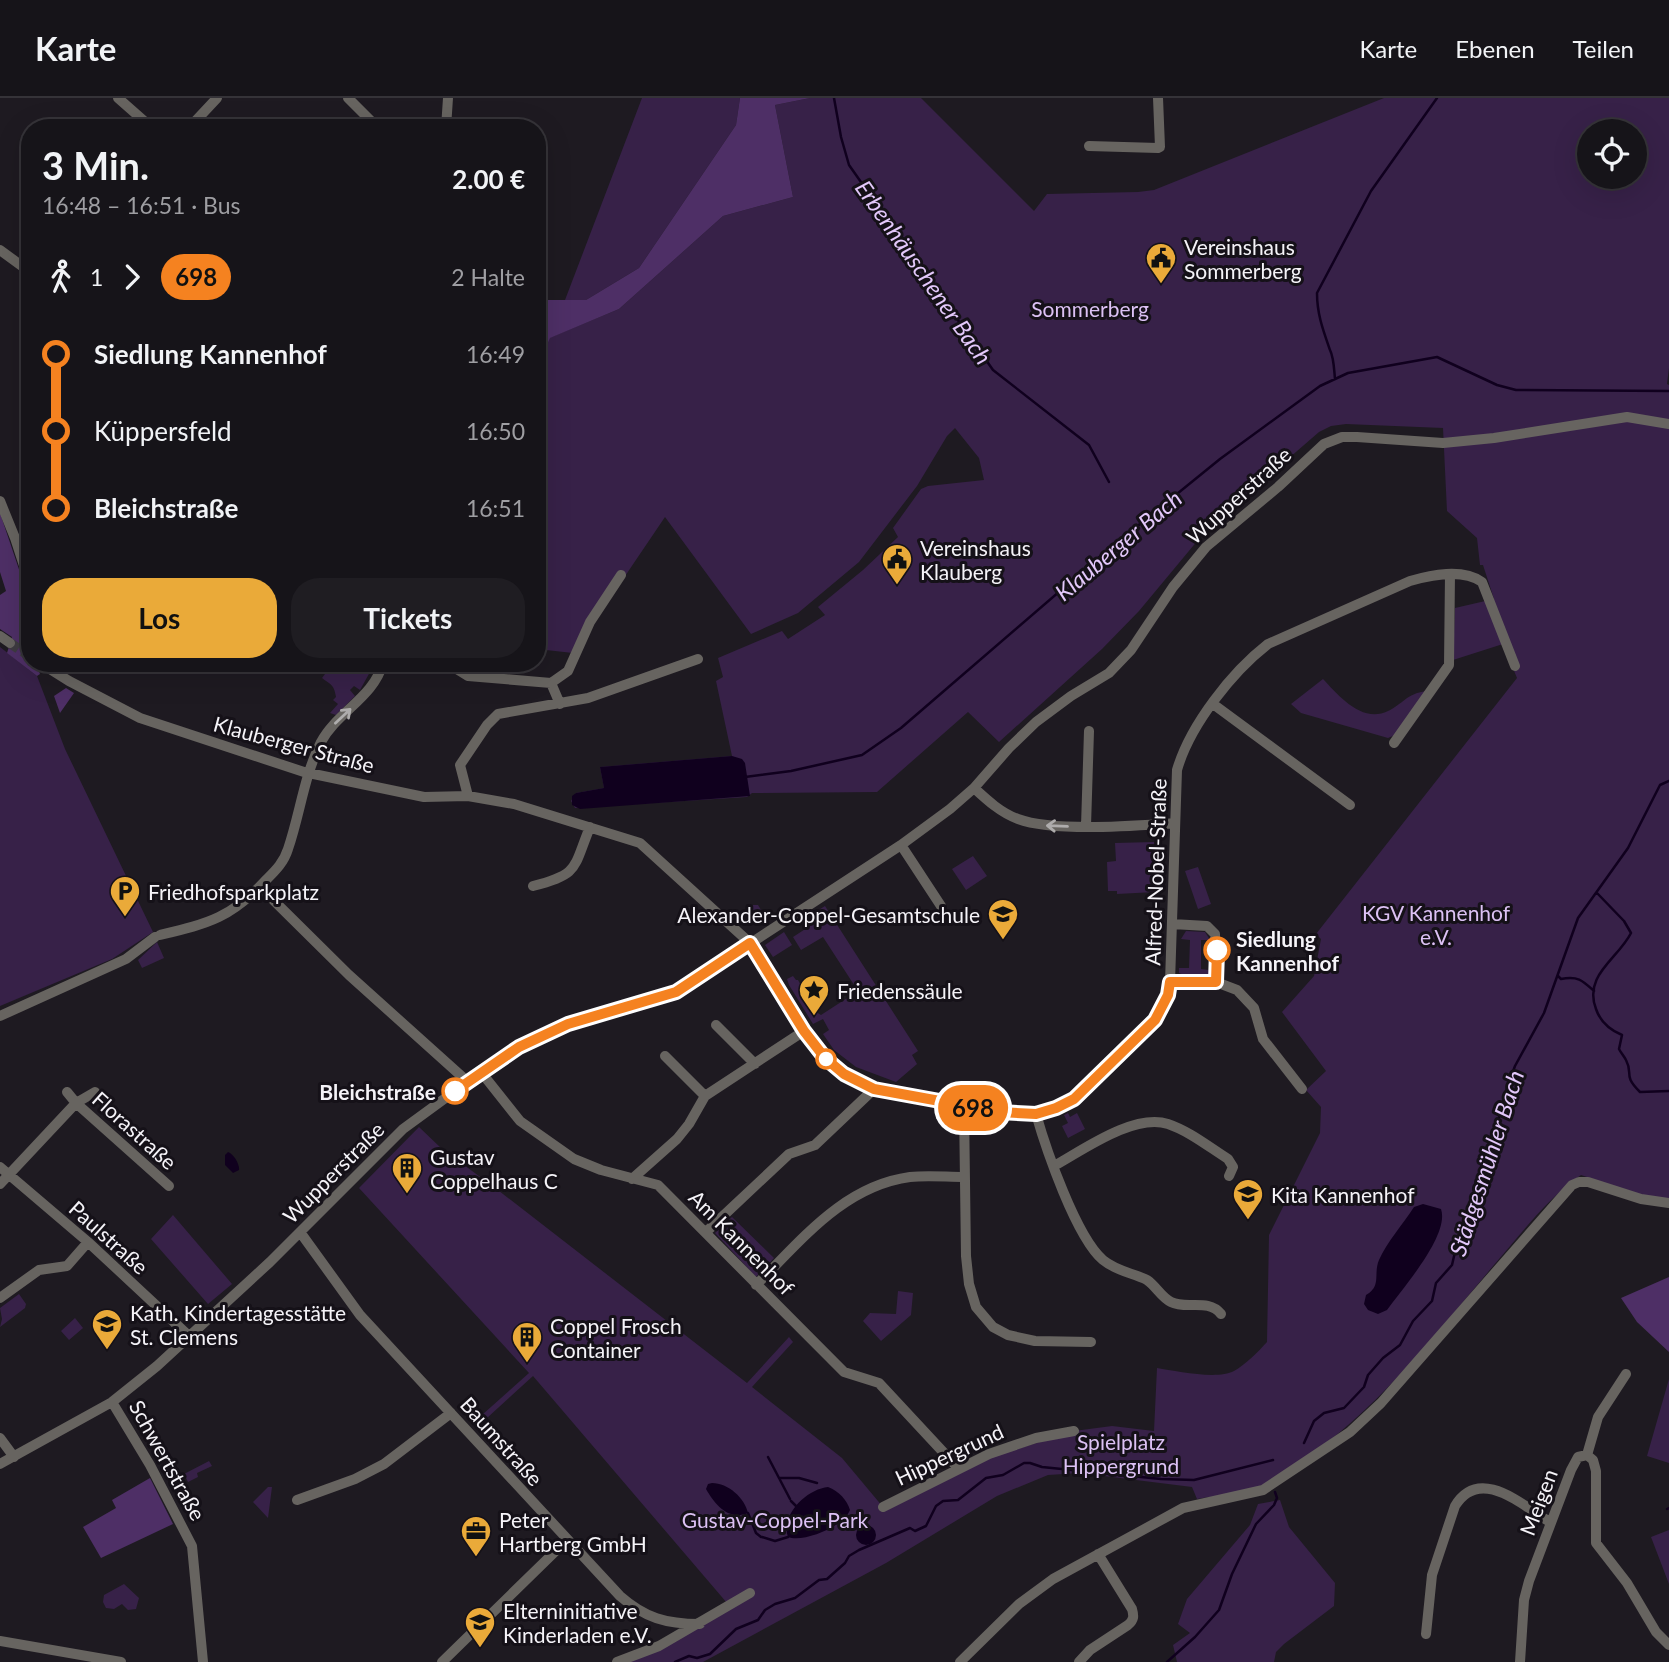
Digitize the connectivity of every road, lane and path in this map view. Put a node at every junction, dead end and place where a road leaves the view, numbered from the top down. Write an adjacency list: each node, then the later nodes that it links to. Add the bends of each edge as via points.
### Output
1 (118, 98): 6 (street)
2 (217, 98): 7 (street)
3 (348, 98): 8 (street)
4 (448, 98): 9 (street)
5 (1158, 98): 10 (street, via 1160,147)
6 (142, 119)
7 (197, 119)
8 (369, 119)
9 (447, 119)
10 (1089, 146)
11 (0, 250): 12 (street)
12 (21, 265)
13 (1669, 424): 31 (street, Wupperstraße, via 1627,417 1443,443 1342,437 1324,444 1206,547 1110,673 1036,722)
14 (0, 501): 15 (street)
15 (21, 556)
16 (1450, 574): 21 (street, Alfred-Nobel-Straße, via 1482,582); 27 (street, Alfred-Nobel-Straße, via 1410,581 1268,644); 29 (street, via 1450,665)
17 (621, 575): 25 (street, via 590,622 568,671)
18 (0, 636): 19 (street)
19 (10, 643)
20 (698, 659): 26 (street)
21 (1515, 666)
22 (57, 672): 30 (street, Klauberger Straße, via 141,718)
23 (379, 672): 30 (street, one-way to 23, via 322,741)
24 (462, 672): 25 (street)
25 (551, 683): 26 (street)
26 (560, 704): 32 (street, via 492,718 460,765)
27 (1213, 704): 33 (street); 34 (street, Alfred-Nobel-Straße, via 1180,762)
28 (1089, 730): 35 (street)
29 (1394, 743)
30 (309, 773): 32 (street, Klauberger Straße, via 424,797); 39 (street, via 284,860)
31 (974, 788): 35 (street, one-way to 31, via 1019,819); 37 (street, Wupperstraße)
32 (468, 796): 36 (street, Klauberger Straße, via 514,804)
33 (1350, 805)
34 (1174, 823): 35 (street); 41 (street, Alfred-Nobel-Straße)
35 (1086, 826)
36 (590, 827): 38 (street, via 580,857 568,874); 42 (street, Klauberger Straße, via 640,843)
37 (901, 845): 40 (street); 42 (street, Wupperstraße)
38 (533, 886)
39 (260, 887): 45 (street, via 226,915 158,936 126,959); 51 (street, via 355,981)
40 (941, 906)
41 (1171, 924): 43 (street, Alfred-Nobel-Straße); 44 (street, via 1207,926 1215,934)
42 (750, 943): 47 (street, Alfred-Nobel-Straße); 50 (street, Wupperstraße, via 676,992 568,1024 519,1047)
43 (1170, 982): 44 (street); 59 (street, Alfred-Nobel-Straße, via 1155,1020 1116,1060 1074,1099)
44 (1216, 982): 53 (street, via 1233,986 1250,1001 1263,1039)
45 (0, 1016)
46 (716, 1026): 49 (street)
47 (804, 1031): 49 (street); 52 (street, Alfred-Nobel-Straße, via 829,1062)
48 (665, 1056): 56 (street)
49 (755, 1064): 56 (street)
50 (481, 1072): 51 (street, Wupperstraße); 64 (street, Am Kannenhof, via 520,1121 544,1139 574,1159)
51 (468, 1082): 68 (street, Wupperstraße, via 403,1129)
52 (874, 1089): 58 (street, Alfred-Nobel-Straße); 69 (street, via 815,1145 789,1154)
53 (1302, 1089)
54 (67, 1092): 57 (street, Florastraße)
55 (95, 1092): 57 (street, Florastraße)
56 (705, 1096): 64 (street, via 677,1139)
57 (76, 1103): 61 (street, Florastraße); 66 (street, Florastraße)
58 (964, 1107): 59 (street, Alfred-Nobel-Straße); 63 (street)
59 (1036, 1114): 60 (street)
60 (1054, 1166): 62 (street, via 1132,1126 1161,1122 1228,1159 1233,1167); 73 (street, via 1084,1234 1101,1258 1148,1281 1175,1304 1208,1306)
61 (4, 1171): 65 (street, Florastraße); 70 (street, Paulstraße)
62 (1228, 1176)
63 (965, 1177): 71 (street, via 908,1177 856,1195 829,1214); 75 (street, via 968,1278 983,1317 1001,1332 1018,1338)
64 (632, 1179): 69 (street, Am Kannenhof, via 657,1185)
65 (0, 1184)
66 (169, 1186)
67 (1669, 1203): 89 (street, via 1587,1182 1572,1185 1381,1403 1350,1432 1263,1490 1183,1508)
68 (300, 1232): 74 (street, Wupperstraße); 78 (street, Baumstraße, via 360,1315)
69 (706, 1232): 71 (street, Am Kannenhof)
70 (88, 1242): 72 (street, via 67,1266 39,1270); 74 (street, Paulstraße)
71 (756, 1285): 84 (street, Am Kannenhof, via 844,1373 879,1383)
72 (0, 1298)
73 (1221, 1314)
74 (190, 1337): 77 (street, Wupperstraße)
75 (1091, 1342)
76 (1626, 1374): 81 (street, via 1598,1417)
77 (113, 1402): 82 (street, Wupperstraße); 98 (street, Schwertstraße, via 192,1546)
78 (451, 1413): 85 (street, via 384,1464); 88 (street, Baumstraße)
79 (1074, 1431): 84 (street, Hippergrund, via 1009,1446)
80 (0, 1438): 82 (street)
81 (1587, 1455): 87 (street, Meigen, via 1575,1461); 95 (street, via 1596,1471 1596,1543)
82 (14, 1457): 83 (street, Wupperstraße)
83 (0, 1464)
84 (957, 1468): 86 (street, Hippergrund)
85 (297, 1500)
86 (883, 1507)
87 (1550, 1522): 93 (street, via 1496,1489 1476,1489 1463,1496 1455,1506 1432,1575); 103 (street, Meigen, via 1526,1590)
88 (567, 1541): 91 (street, Baumstraße, via 632,1606); 99 (street)
89 (1098, 1554): 101 (street, via 1030,1595); 102 (street, via 1132,1609 1133,1621)
90 (750, 1593): 92 (street)
91 (660, 1620): 92 (street); 96 (street)
92 (700, 1623): 96 (street)
93 (1426, 1634)
94 (0, 1641): 97 (street)
95 (1669, 1645)
96 (659, 1646): 100 (street)
97 (121, 1662)
98 (203, 1662)
99 (442, 1662)
100 (617, 1662)
101 (960, 1662)
102 (1079, 1662)
103 (1520, 1662)

